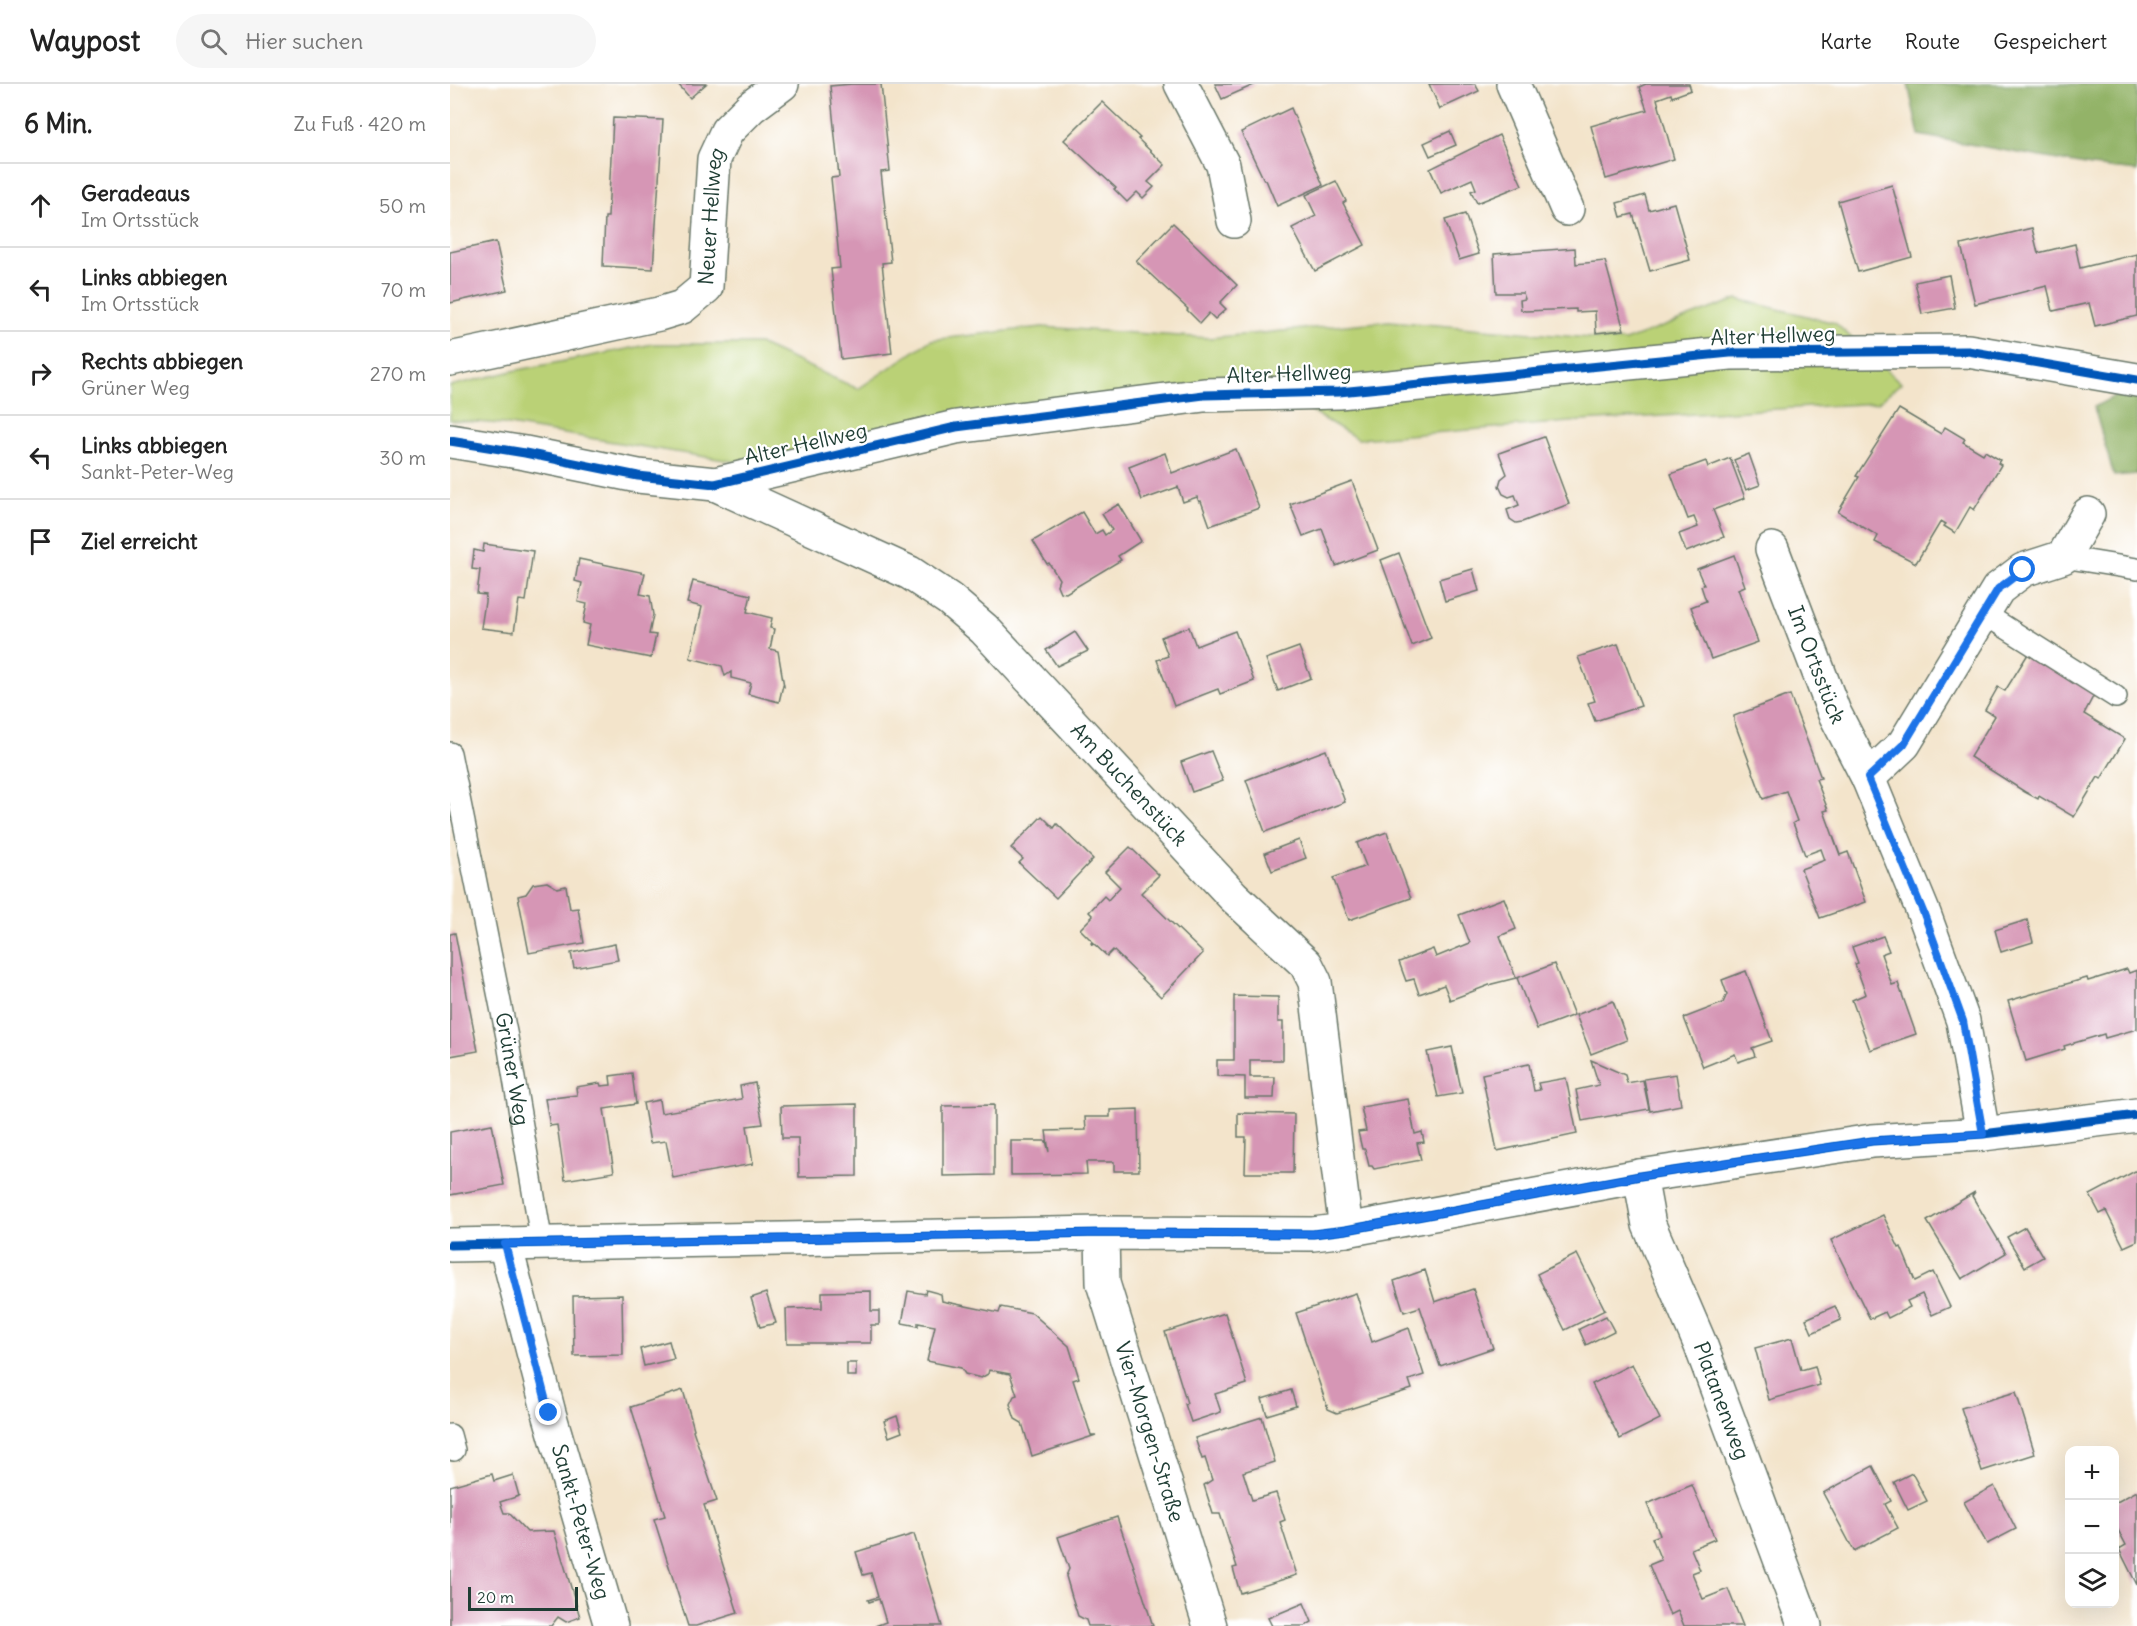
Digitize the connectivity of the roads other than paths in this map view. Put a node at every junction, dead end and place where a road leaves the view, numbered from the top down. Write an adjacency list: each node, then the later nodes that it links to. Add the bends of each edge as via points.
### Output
1 (782, 84): 6 (street, Neuer Hellweg, via 751,107 728,131 714,159 706,287 682,307)
2 (1181, 84): 5 (street, via 1223,165)
3 (1513, 84): 4 (street)
4 (1567, 209)
5 (1234, 221)
6 (450, 359)
7 (2137, 380): 9 (street, Alter Hellweg, via 1968,351 1730,353 1339,392 1192,396 956,427)
8 (450, 441): 9 (street, Alter Hellweg, via 638,476)
9 (715, 484): 21 (street, Am Buchenstück, via 910,573 949,599 984,629 1233,896 1306,964 1315,982)
10 (2088, 513): 12 (street)
11 (1772, 549): 17 (street, Im Ortsstück, via 1834,712)
12 (2062, 557): 13 (lane); 14 (street, via 2023,570 1998,589)
13 (2137, 569)
14 (1983, 613): 15 (lane); 17 (street, via 1904,744)
15 (2116, 697)
16 (450, 753): 24 (lane, Grüner Weg, via 507,1037)
17 (1868, 778): 19 (street, Im Ortsstück, via 1963,1021)
18 (2137, 1115): 19 (street)
19 (1983, 1134): 20 (street, via 1872,1141)
20 (1640, 1176): 21 (street); 28 (street, Platanenweg, via 1649,1225 1701,1346)
21 (1346, 1230): 22 (street, via 1313,1234)
22 (1102, 1233): 24 (street); 27 (street, Vier-Morgen-Straße, via 1103,1283)
23 (505, 1244): 24 (street); 25 (street); 26 (street, Sankt-Peter-Weg)
24 (542, 1244)
25 (450, 1245)
26 (611, 1626)
27 (1210, 1626)
28 (1805, 1626)

